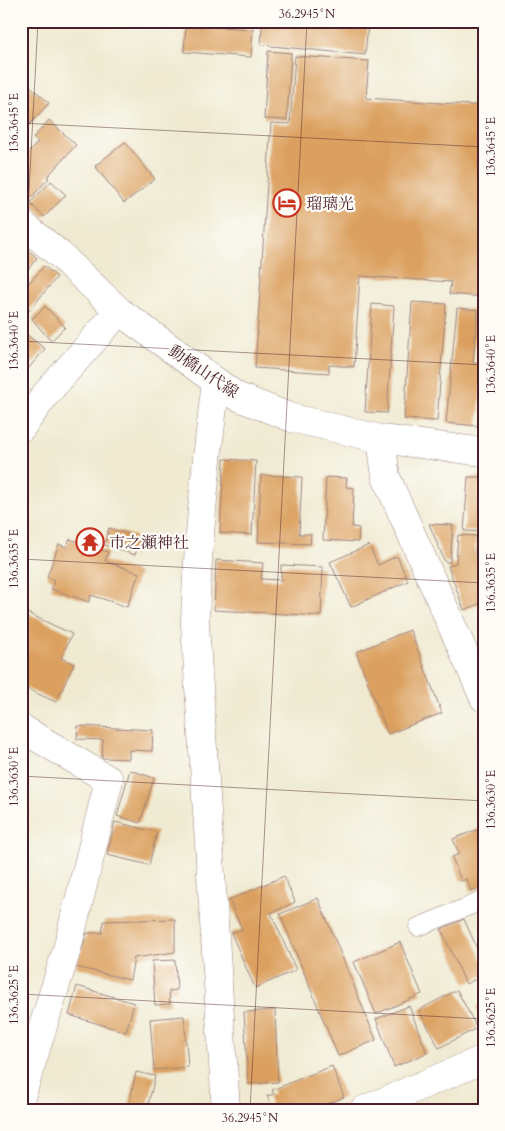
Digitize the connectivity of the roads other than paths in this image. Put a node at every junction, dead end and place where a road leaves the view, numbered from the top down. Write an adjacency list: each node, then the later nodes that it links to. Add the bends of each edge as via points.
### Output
1 (21, 224): 2 (street, 動橋山代線, via 59,254)
2 (119, 312): 3 (street, 動橋山代線); 4 (street, via 46,394)
3 (216, 382): 5 (street, 動橋山代線, via 236,396 292,418); 13 (street, via 206,465 195,624)
4 (21, 428)
5 (381, 438): 6 (street, 動橋山代線); 7 (street, via 386,477)
6 (484, 452)
7 (484, 698)
8 (21, 728): 12 (street, via 109,780 67,949)
9 (484, 900): 10 (lane)
10 (418, 927)
11 (484, 1059): 14 (street)
12 (21, 1097)
13 (226, 1110)
14 (364, 1110)

